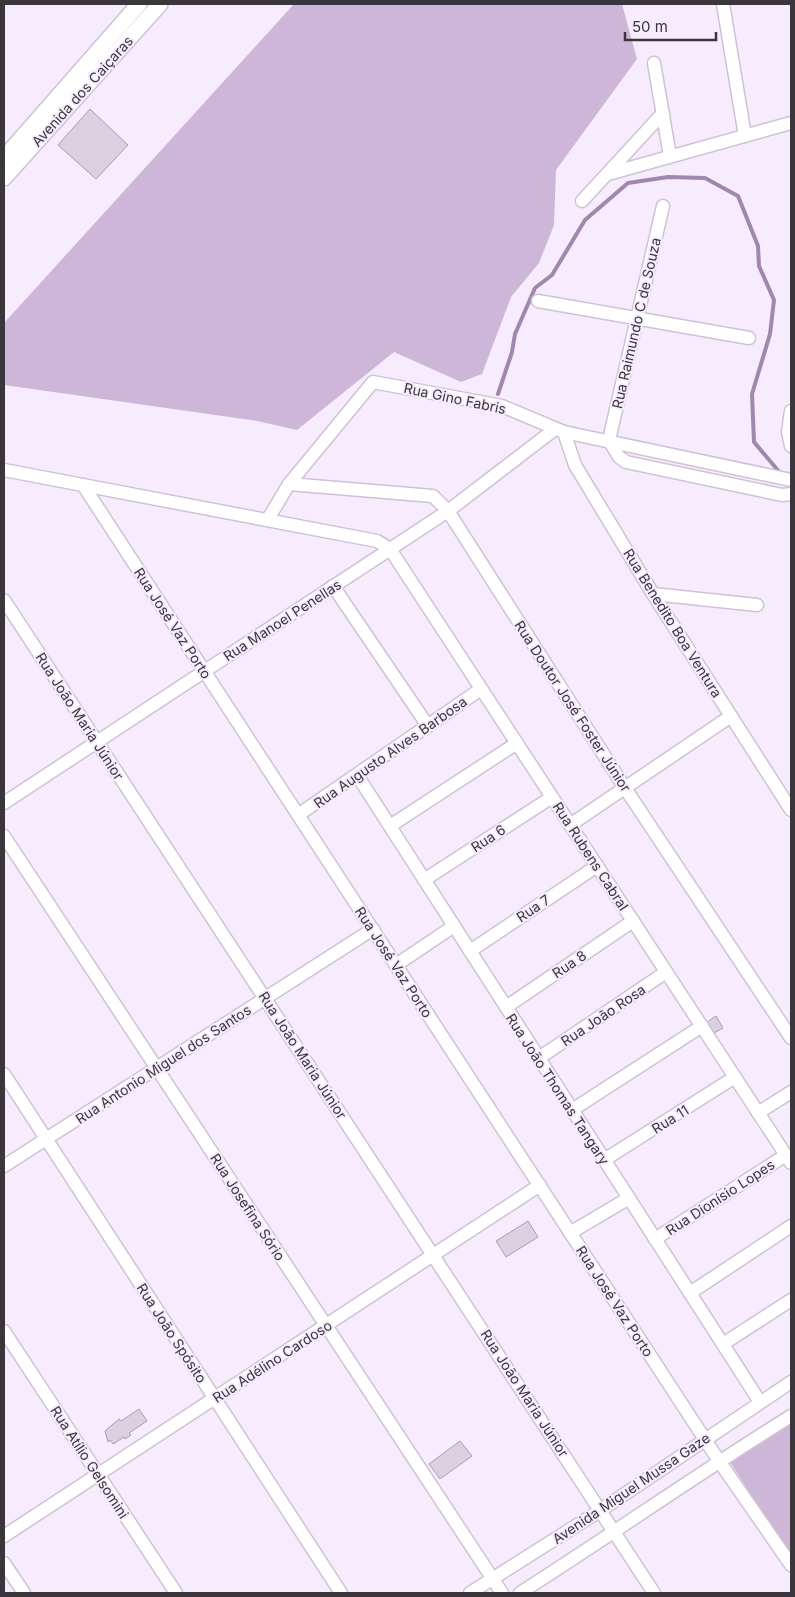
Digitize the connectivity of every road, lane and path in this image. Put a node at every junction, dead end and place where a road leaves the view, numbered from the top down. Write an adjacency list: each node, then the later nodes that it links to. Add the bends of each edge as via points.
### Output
1 (139, 4): 9 (street, Avenida dos Caiçaras)
2 (160, 4): 11 (street, Avenida dos Caiçaras)
3 (723, 4): 7 (street)
4 (654, 63): 5 (street)
5 (663, 114): 8 (street); 10 (street)
6 (791, 123): 7 (street)
7 (745, 136): 8 (street)
8 (670, 156): 10 (street)
9 (4, 158)
10 (608, 174): 12 (street)
11 (4, 178)
12 (582, 201)
13 (664, 206): 15 (street, Rua Raimundo C de Souza)
14 (538, 301): 15 (street)
15 (637, 319): 16 (street); 19 (street, Rua Raimundo C de Souza)
16 (750, 338)
17 (791, 411): 20 (street, via 788,432)
18 (560, 430): 19 (street, Rua Gino Fabris); 23 (street, Rua Gino Fabris, via 502,406 373,382); 26 (street, Rua Manoel Penellas); 30 (street, Rua Benedito Boa Ventura, via 575,465)
19 (609, 440): 22 (street, Rua Gino Fabris); 25 (street, via 626,462)
20 (791, 446)
21 (4, 470): 24 (street)
22 (791, 480)
23 (289, 484): 26 (street, Rua Doutor José Foster Júnior, via 433,496); 27 (street, Rua Gino Fabris)
24 (83, 485): 27 (street); 33 (street, Rua José Vaz Porto)
25 (787, 494)
26 (448, 511): 28 (street, Rua Manoel Penellas); 40 (street, Rua Doutor José Foster Júnior)
27 (268, 519): 28 (street, via 377,540)
28 (390, 549): 29 (street, Rua Manoel Penellas); 34 (street, Rua Rubens Cabral)
29 (333, 586): 33 (street, Rua Manoel Penellas); 36 (street)
30 (653, 594): 32 (street); 35 (street, Rua Benedito Boa Ventura)
31 (4, 600): 37 (street, Rua João Maria Júnior)
32 (757, 605)
33 (204, 671): 37 (street, Rua Manoel Penellas); 44 (street, Rua José Vaz Porto)
34 (481, 689): 36 (street, Rua Augusto Alves Barbosa); 38 (street, Rua Rubens Cabral)
35 (732, 716): 40 (street); 43 (street, Rua Benedito Boa Ventura)
36 (428, 726): 39 (street, Rua Augusto Alves Barbosa)
37 (97, 742): 42 (street, Rua Manoel Penellas); 56 (street, Rua João Maria Júnior)
38 (516, 743): 41 (street, Rua Rubens Cabral); 46 (street)
39 (357, 775): 44 (street, Rua Augusto Alves Barbosa); 46 (street, Rua João Thomas Tangary)
40 (625, 788): 45 (street); 59 (street, Rua Doutor José Foster Júnior)
41 (552, 797): 45 (street, Rua Rubens Cabral); 49 (street, Rua 6)
42 (4, 803)
43 (791, 810)
44 (298, 815): 52 (street, Rua José Vaz Porto)
45 (570, 825): 48 (street, Rua Rubens Cabral)
46 (390, 826): 49 (street, Rua João Thomas Tangary)
47 (4, 836): 61 (street, Rua Josefina Sório)
48 (597, 866): 50 (street, Rua Rubens Cabral); 53 (street, Rua 7)
49 (424, 880): 51 (street, Rua João Thomas Tangary)
50 (633, 921): 55 (street, Rua Rubens Cabral); 57 (street, Rua 8)
51 (454, 926): 53 (street, Rua João Thomas Tangary); 54 (street)
52 (373, 929): 54 (street, Rua José Vaz Porto); 56 (street, Rua Antonio Miguel dos Santos)
53 (470, 951): 57 (street, Rua João Thomas Tangary)
54 (396, 965): 71 (street, Rua José Vaz Porto)
55 (666, 972): 58 (street, Rua Rubens Cabral); 60 (street, Rua João Rosa)
56 (265, 998): 61 (street, Rua Antonio Miguel dos Santos); 76 (street, Rua João Maria Júnior)
57 (506, 1007): 60 (street, Rua João Thomas Tangary)
58 (702, 1026): 63 (street, Rua Rubens Cabral); 65 (street)
59 (791, 1038)
60 (539, 1058): 65 (street, Rua João Thomas Tangary)
61 (156, 1068): 67 (street, Rua Antonio Miguel dos Santos); 79 (street, Rua Josefina Sório)
62 (4, 1074): 67 (street, Rua João Spósito)
63 (735, 1077): 66 (street, Rua Rubens Cabral); 69 (street, Rua 11)
64 (791, 1092): 66 (street)
65 (572, 1110): 69 (street, Rua João Thomas Tangary)
66 (758, 1113): 68 (street, Rua Rubens Cabral)
67 (46, 1139): 70 (street, Rua Antonio Miguel dos Santos); 83 (street, Rua João Spósito)
68 (788, 1159): 75 (street, Rua Dionísio Lopes)
69 (604, 1160): 72 (street, Rua João Thomas Tangary)
70 (4, 1166)
71 (540, 1185): 74 (street, Rua José Vaz Porto); 76 (street, Rua Adélino Cardoso)
72 (629, 1198): 74 (street); 75 (street, Rua João Thomas Tangary)
73 (791, 1226): 77 (street)
74 (570, 1233): 86 (street, Rua José Vaz Porto)
75 (655, 1239): 77 (street, Rua João Thomas Tangary)
76 (434, 1255): 79 (street, Rua Adélino Cardoso); 89 (street, Rua João Maria Júnior)
77 (690, 1293): 81 (street, Rua João Thomas Tangary)
78 (791, 1300): 81 (street)
79 (326, 1325): 83 (street, Rua Adélino Cardoso); 94 (street, Rua Josefina Sório)
80 (4, 1331): 88 (street, Rua Atílio Gelsomini)
81 (722, 1344): 84 (street, Rua João Thomas Tangary)
82 (791, 1382): 84 (street, Avenida Miguel Mussa Gaze)
83 (214, 1398): 88 (street, Rua Adélino Cardoso); 97 (street, Rua João Spósito)
84 (760, 1402): 86 (street, Avenida Miguel Mussa Gaze)
85 (791, 1416): 87 (street, Avenida Miguel Mussa Gaze)
86 (705, 1439): 87 (street, Rua José Vaz Porto); 89 (street, Avenida Miguel Mussa Gaze)
87 (719, 1461): 90 (street, Avenida Miguel Mussa Gaze); 93 (street)
88 (98, 1474): 91 (street, Rua Adélino Cardoso); 96 (street, Rua Atílio Gelsomini)
89 (602, 1510): 90 (street, Rua João Maria Júnior); 94 (street, Avenida Miguel Mussa Gaze)
90 (615, 1532): 100 (street, Avenida Miguel Mussa Gaze); 101 (street)
91 (4, 1536)
92 (4, 1563): 95 (street)
93 (791, 1565)
94 (492, 1579): 98 (street, Avenida Miguel Mussa Gaze); 99 (street, Rua Josefina Sório)
95 (24, 1593)
96 (176, 1593)
97 (341, 1593)
98 (470, 1593)
99 (502, 1593)
100 (520, 1593)
101 (654, 1593)

